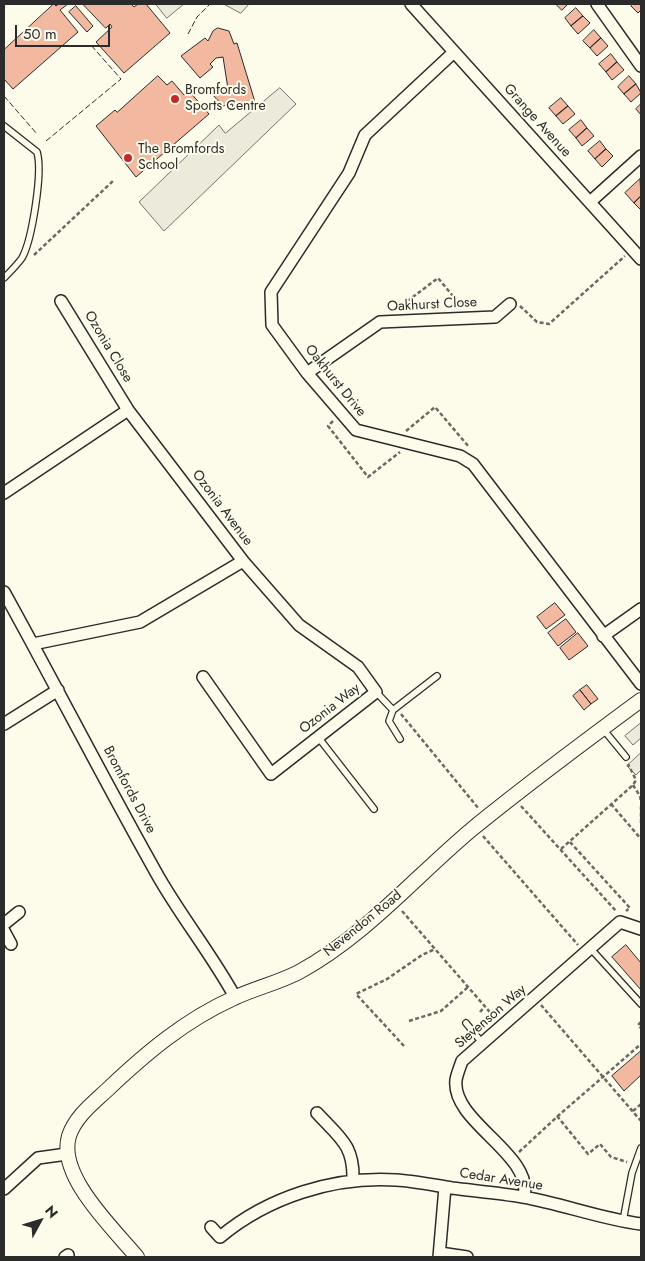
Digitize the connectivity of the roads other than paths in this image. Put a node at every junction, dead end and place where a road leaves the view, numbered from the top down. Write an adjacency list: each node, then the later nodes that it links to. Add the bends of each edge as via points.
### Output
1 (411, 4): 3 (street, Grange Avenue)
2 (597, 4): 4 (street)
3 (454, 52): 7 (street, Grange Avenue); 12 (street, Oakhurst Drive, via 365,135 349,174 271,292 272,325)
4 (641, 66)
5 (4, 126): 9 (lane, via 34,148 39,158 38,192 22,257)
6 (641, 156): 7 (street)
7 (590, 202): 8 (street, Grange Avenue)
8 (641, 259)
9 (4, 278)
10 (61, 301): 13 (street, Ozonia Close)
11 (510, 304): 12 (street, Oakhurst Close, via 495,317 380,322)
12 (307, 373): 18 (street, Oakhurst Drive, via 356,430 460,456 473,464)
13 (128, 410): 14 (street); 15 (street, Ozonia Avenue)
14 (4, 493)
15 (243, 561): 19 (street, Ozonia Avenue, via 140,622); 24 (street, Ozonia Way, via 299,625 358,667)
16 (4, 592): 19 (street, Bromfords Drive)
17 (641, 609): 18 (street)
18 (603, 636): 22 (street, Oakhurst Drive)
19 (32, 644): 23 (street, Bromfords Drive)
20 (437, 676): 26 (lane)
21 (203, 677): 29 (street, Ozonia Way, via 271,774)
22 (641, 684)
23 (58, 690): 27 (street); 39 (street, Bromfords Drive, via 158,876)
24 (376, 692): 26 (lane); 29 (street, Ozonia Way)
25 (641, 700): 28 (street, Nevendon Road)
26 (395, 710): 30 (lane, via 389,721)
27 (4, 724)
28 (603, 729): 31 (lane); 39 (street, Nevendon Road, via 475,827 377,916 336,948 298,972)
29 (318, 737): 32 (lane)
30 (400, 739)
31 (626, 757)
32 (374, 809)
33 (20, 912): 34 (street)
34 (4, 924)
35 (641, 929): 38 (street, Stevenson Way, via 620,922)
36 (4, 931): 37 (street)
37 (11, 944)
38 (588, 951): 40 (lane); 42 (street, Stevenson Way)
39 (236, 997): 45 (street, Nevendon Road, via 180,1028 140,1059 79,1119 69,1136)
40 (641, 1004)
41 (466, 1023): 42 (lane)
42 (484, 1044): 49 (street, Stevenson Way, via 462,1061 456,1081 462,1105 520,1171 526,1187)
43 (317, 1113): 46 (street, via 350,1150)
44 (641, 1148): 50 (lane)
45 (67, 1154): 48 (street, via 38,1158); 54 (street, via 78,1184)
46 (353, 1180): 47 (street, Cedar Avenue, via 396,1180); 52 (street, Cedar Avenue, via 305,1191 242,1218 220,1237)
47 (445, 1187): 49 (street, Cedar Avenue); 53 (street)
48 (4, 1189)
49 (524, 1197): 50 (street, Cedar Avenue)
50 (623, 1222): 51 (street, Cedar Avenue)
51 (641, 1224)
52 (211, 1227)
53 (439, 1255): 55 (street)
54 (138, 1257)
55 (466, 1257)

